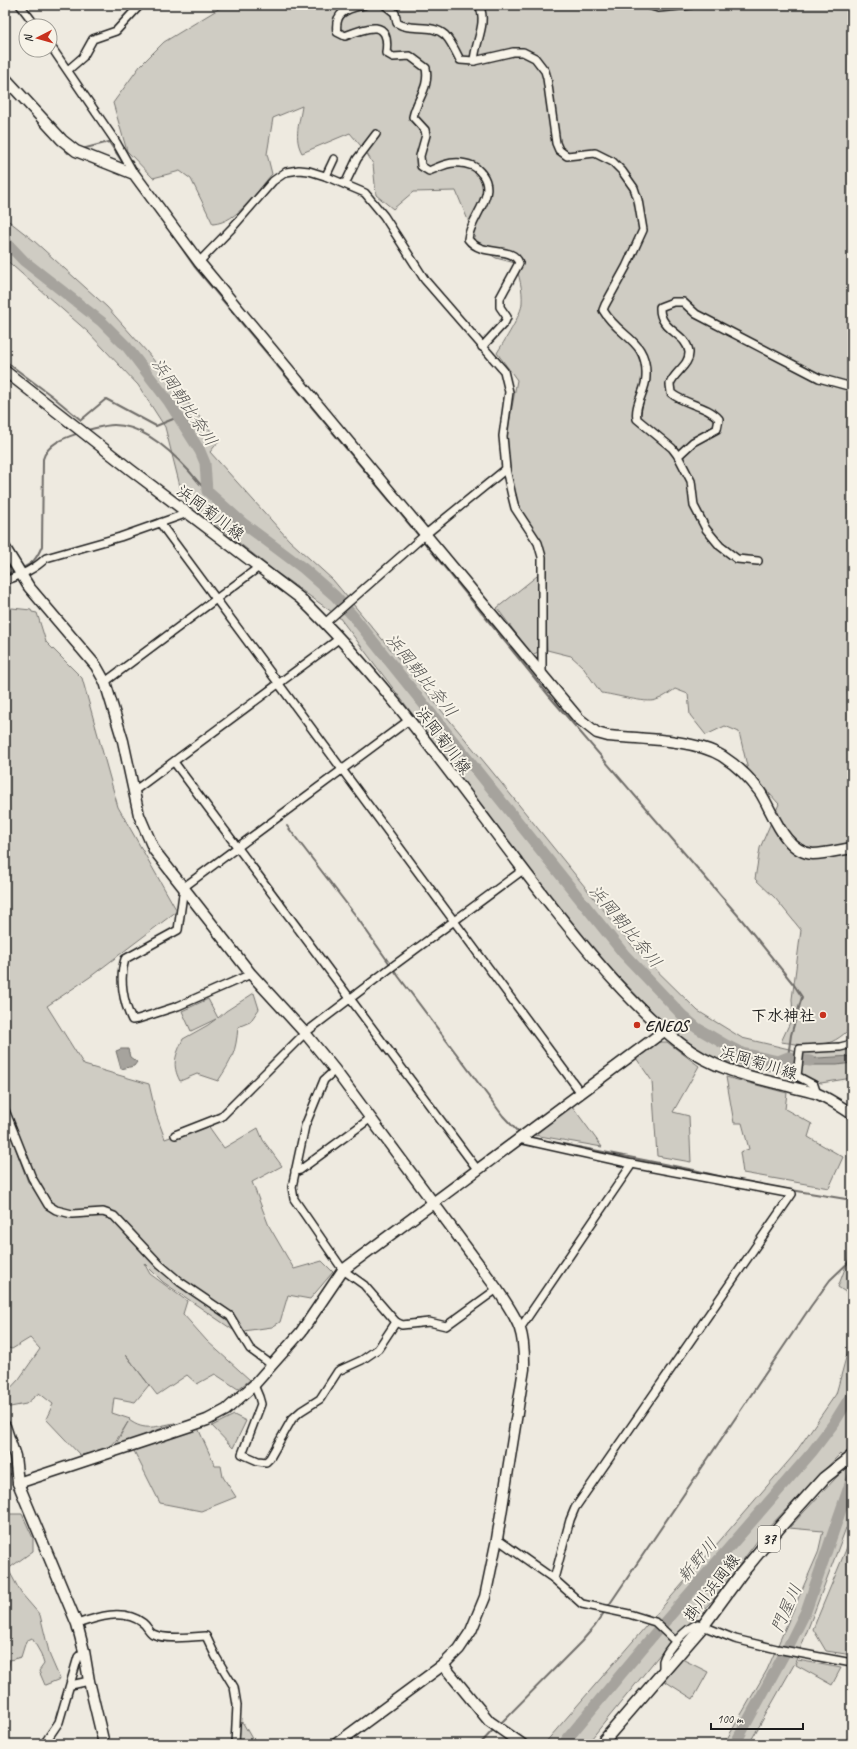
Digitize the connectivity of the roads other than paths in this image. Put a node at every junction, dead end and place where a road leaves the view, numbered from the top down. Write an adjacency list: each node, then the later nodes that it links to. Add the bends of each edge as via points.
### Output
1 (20, 5): 8 (street)
2 (140, 5): 11 (street, via 116,31 93,39 83,57)
3 (364, 5): 19 (street, via 347,9 338,18 337,32 345,36 364,28 377,27 385,33 388,42 386,53 393,57 410,56 426,68 428,77 413,117 425,130 426,135 420,156 421,166 429,171 448,162 468,164 477,168 486,179 488,188 486,199 469,229 468,239 479,249 512,255 519,263 500,298 500,307 507,318)
4 (385, 5): 10 (street, via 394,13 397,23 404,27 434,29 445,36 460,60)
5 (479, 5): 10 (street, via 482,26 474,52)
6 (648, 5): 7 (street, via 658,8)
7 (690, 5)
8 (30, 18)
9 (58, 56): 11 (street)
10 (474, 61): 22 (street, via 523,52 535,58 545,71 559,150 567,156 595,153 607,159 622,171 634,188 643,230 603,310 641,350 647,367 646,382 636,413 637,419)
11 (68, 70): 15 (street)
12 (5, 78): 15 (street, via 62,140 82,153)
13 (376, 134): 17 (street, via 357,159)
14 (334, 159): 16 (street)
15 (134, 174): 18 (street)
16 (326, 176): 17 (street); 18 (street, via 299,170 279,176)
17 (345, 184): 19 (street, via 366,193 389,223 425,280)
18 (199, 262): 26 (street)
19 (482, 347): 23 (street, via 504,371 507,381 508,404 503,436)
20 (5, 370): 24 (street, 浜岡菊川線)
21 (852, 387): 22 (street, via 819,378 696,314 683,302 668,303 660,307 660,316 670,330 686,342 689,352 688,360 670,384 671,393 678,399 713,412 720,419 717,429 693,442)
22 (678, 456): 28 (street, via 691,481 694,506 706,529 720,546 737,559)
23 (506, 469): 26 (street); 35 (street, via 515,508 538,542 542,557)
24 (188, 513): 25 (street); 29 (street, 浜岡菊川線)
25 (160, 523): 30 (street, via 46,558); 32 (street)
26 (426, 534): 33 (street); 35 (street)
27 (5, 548): 30 (street)
28 (758, 561)
29 (259, 568): 32 (street); 33 (street, 浜岡菊川線)
30 (21, 575): 31 (street); 36 (street, via 96,666)
31 (5, 581)
32 (216, 601): 36 (street); 37 (street)
33 (329, 620): 34 (street, 浜岡菊川線)
34 (340, 638): 37 (street); 38 (street, 浜岡菊川線)
35 (542, 674): 43 (street, via 578,718 597,733 696,746 730,761 759,791 782,831 799,850 812,854)
36 (105, 682): 41 (street, via 123,741)
37 (279, 685): 39 (street); 40 (street)
38 (409, 720): 40 (street); 44 (street, 浜岡菊川線)
39 (174, 762): 41 (street); 42 (street)
40 (342, 770): 42 (street); 46 (street)
41 (134, 791): 45 (street, via 138,815 154,850)
42 (238, 846): 45 (street); 48 (street)
43 (852, 848)
44 (523, 870): 46 (street); 49 (street, 浜岡菊川線, via 604,970)
45 (184, 888): 47 (street); 47 (street, via 178,930 125,959 122,970 126,1007 132,1020 178,1006)
46 (454, 921): 48 (street); 53 (street)
47 (251, 974): 50 (street)
48 (350, 998): 50 (street); 61 (street)
49 (664, 1031): 53 (street); 54 (street, 浜岡菊川線, via 712,1064 743,1075)
50 (305, 1033): 52 (street); 58 (street, via 221,1117)
51 (852, 1044): 54 (street, via 800,1049 797,1076 814,1085)
52 (335, 1070): 57 (street); 62 (street, via 324,1080 305,1126)
53 (582, 1093): 59 (street)
54 (817, 1094): 56 (street, 浜岡菊川線)
55 (5, 1110): 68 (street, via 32,1178 48,1205 72,1214 103,1212 114,1216 160,1265 230,1316 250,1349)
56 (852, 1114)
57 (371, 1118): 62 (street, via 300,1170); 63 (street)
58 (175, 1135)
59 (519, 1139): 60 (street); 61 (street)
60 (632, 1164): 67 (street); 74 (street, via 792,1194 575,1508)
61 (477, 1169): 63 (street)
62 (295, 1171): 64 (street, via 292,1187 294,1199)
63 (434, 1202): 64 (street); 65 (street)
64 (343, 1270): 66 (street, via 364,1285); 68 (street, via 301,1332)
65 (497, 1288): 66 (street, via 446,1326 429,1322 402,1325); 67 (street)
66 (396, 1322): 69 (street, via 378,1349 362,1360 338,1370 320,1399 292,1419 266,1462 242,1454 260,1404)
67 (520, 1327): 73 (street, via 524,1369)
68 (272, 1365): 69 (street)
69 (254, 1385): 72 (street, via 226,1410 207,1420)
70 (5, 1426): 72 (street, via 15,1456)
71 (849, 1459): 76 (main road, 掛川浜岡線 / 37, via 824,1478 779,1528)
72 (18, 1483): 75 (street)
73 (497, 1539): 74 (street); 80 (street, via 485,1597 477,1617 459,1649)
74 (554, 1579): 77 (street, via 582,1604 654,1622)
75 (77, 1624): 78 (street); 86 (street, via 115,1614 142,1623 153,1634 163,1637 206,1636 234,1687 237,1705)
76 (703, 1626): 77 (street, via 692,1626); 79 (street, via 735,1639); 81 (main road, 掛川浜岡線 / 37)
77 (675, 1641): 81 (street, via 663,1660)
78 (84, 1650): 82 (street); 83 (street, via 78,1656)
79 (852, 1663)
80 (443, 1665): 87 (street); 88 (street, via 489,1721)
81 (663, 1671): 89 (main road, 掛川浜岡線 / 37)
82 (89, 1681): 83 (street); 85 (street)
83 (70, 1685): 84 (street, via 59,1722)
84 (44, 1744)
85 (104, 1744)
86 (235, 1744)
87 (336, 1744)
88 (522, 1744)
89 (601, 1744)

